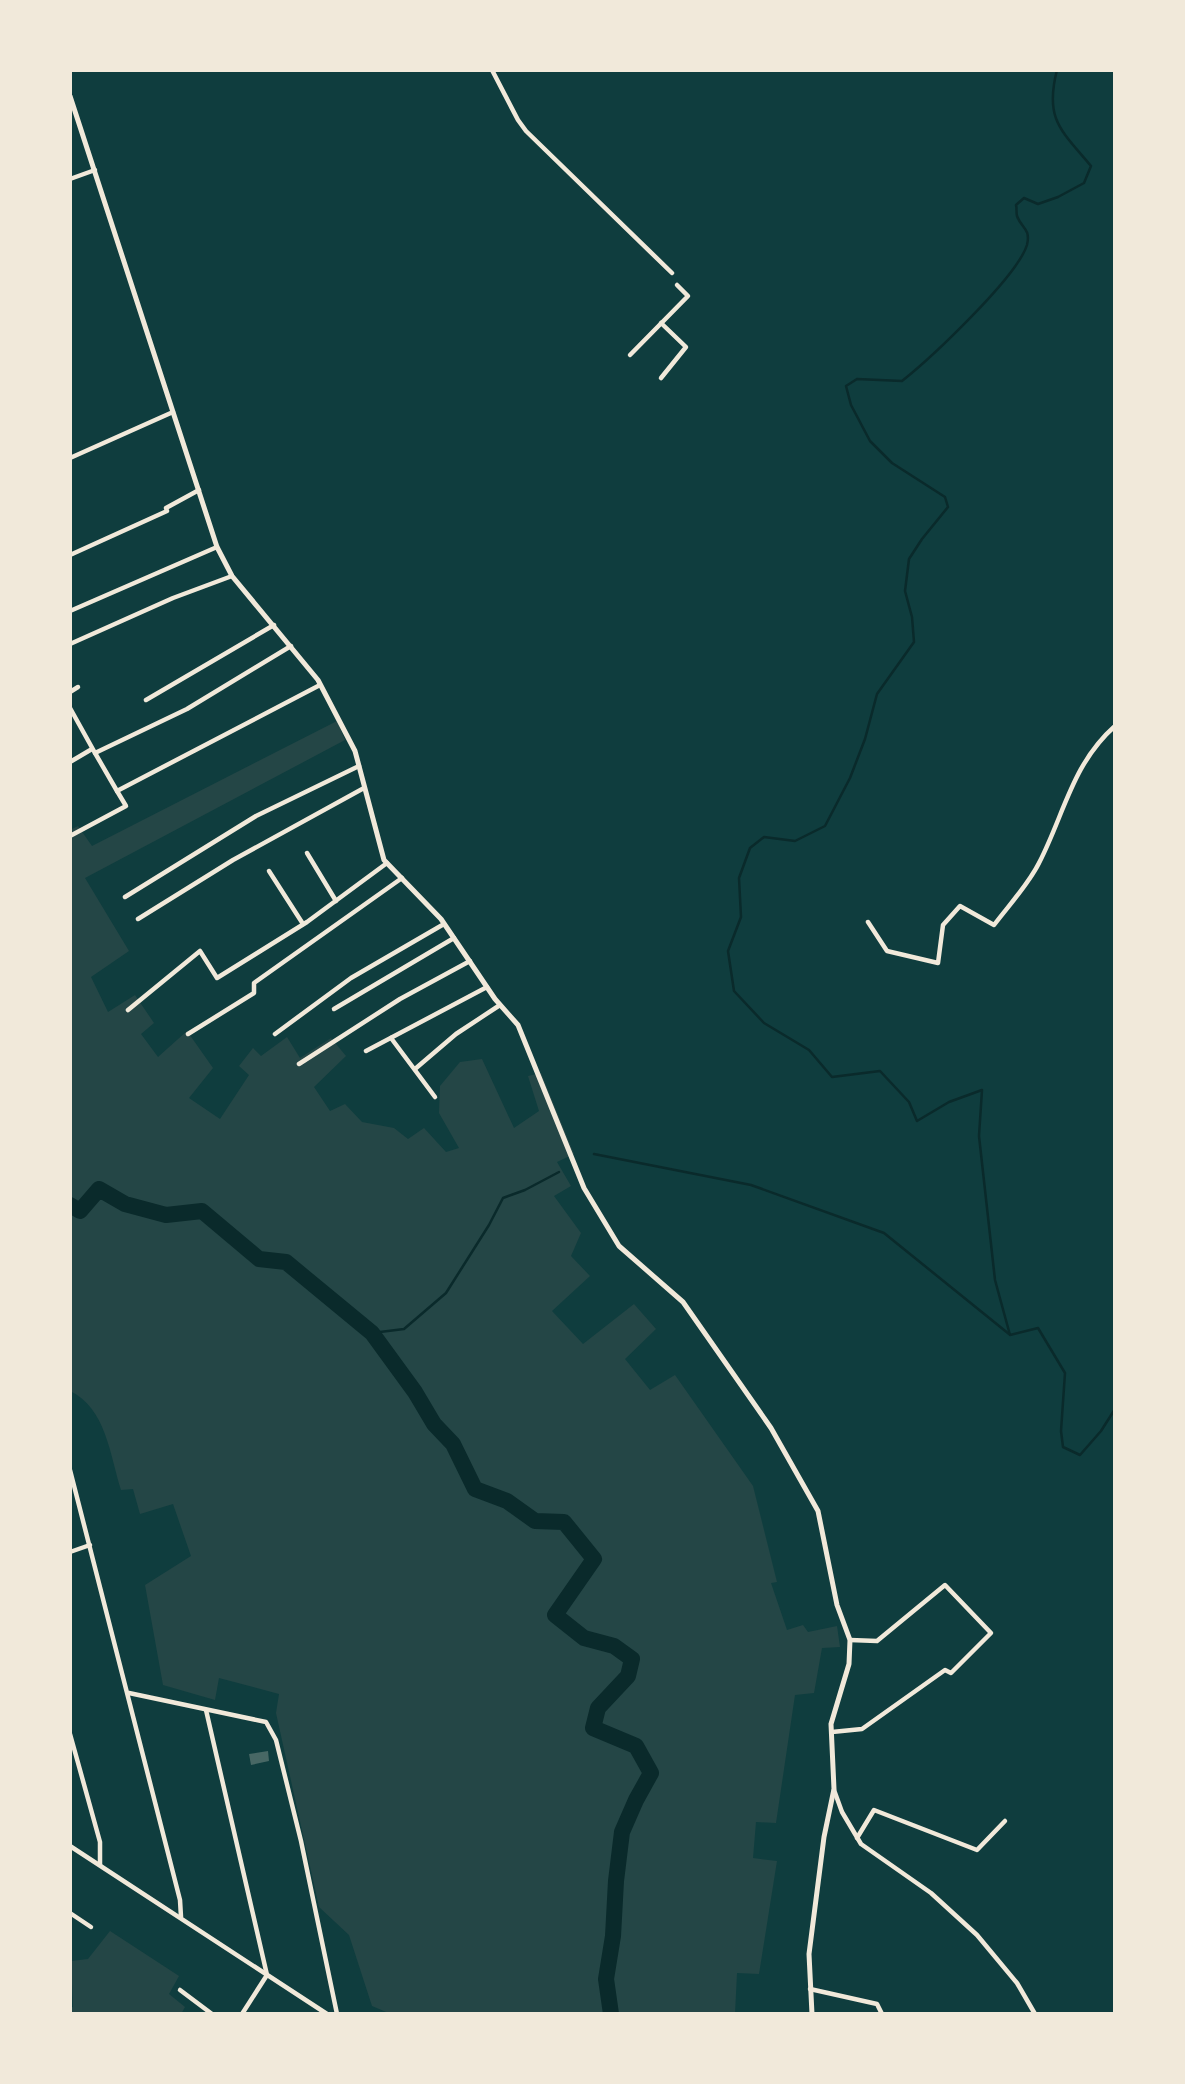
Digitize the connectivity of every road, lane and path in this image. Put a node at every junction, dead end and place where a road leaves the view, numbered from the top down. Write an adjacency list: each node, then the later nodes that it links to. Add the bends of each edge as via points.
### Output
1 (492, 70): 5 (street, via 526,131)
2 (70, 96): 3 (street)
3 (95, 170): 4 (street); 10 (street)
4 (70, 179)
5 (672, 273)
6 (677, 285): 7 (street, via 688,296)
7 (661, 323): 8 (street); 9 (street, via 686,347)
8 (629, 355)
9 (661, 378)
10 (173, 412): 11 (street); 12 (street)
11 (70, 458)
12 (199, 490): 13 (street); 14 (street, via 167,511)
13 (217, 547): 15 (street); 16 (street)
14 (70, 555)
15 (232, 576): 17 (street); 18 (street)
16 (70, 611)
17 (274, 625): 19 (street); 23 (street)
18 (70, 644)
19 (290, 646): 20 (street); 26 (street, via 187,709)
20 (320, 685): 28 (street); 30 (street)
21 (78, 687): 22 (street)
22 (70, 692)
23 (146, 700)
24 (70, 708): 26 (street)
25 (1115, 726): 39 (street, via 1074,779 1038,865 995,925 960,906 943,925 938,963 887,951)
26 (94, 751): 27 (street); 30 (street)
27 (70, 762)
28 (359, 766): 29 (street); 36 (street, via 256,816)
29 (365, 788): 33 (street); 38 (street, via 233,860)
30 (117, 791): 31 (street, via 126,806)
31 (70, 836)
32 (307, 853): 37 (street)
33 (387, 863): 35 (street); 37 (street)
34 (269, 871): 40 (street)
35 (402, 878): 41 (street); 48 (street, via 254,983 254,993)
36 (125, 897)
37 (336, 901): 40 (street)
38 (138, 919)
39 (868, 922)
40 (303, 924): 47 (street, via 217,978 200,951)
41 (444, 924): 42 (street); 49 (street, via 351,978)
42 (454, 938): 43 (street); 46 (street)
43 (470, 961): 44 (street); 52 (street, via 400,999)
44 (487, 987): 45 (street); 50 (street)
45 (500, 1004): 53 (street); 58 (street, via 518,1026 584,1188 620,1246 683,1302 771,1428 818,1511)
46 (334, 1009)
47 (128, 1010)
48 (188, 1034)
49 (275, 1034)
50 (391, 1038): 51 (street); 53 (street)
51 (366, 1051)
52 (299, 1064)
53 (415, 1069): 54 (street)
54 (435, 1097)
55 (70, 1470): 56 (street)
56 (90, 1545): 57 (street); 59 (street)
57 (70, 1552)
58 (850, 1640): 61 (street, via 849,1664); 61 (street, via 877,1641 945,1585 991,1633 951,1673 945,1670 862,1729)
59 (129, 1693): 60 (street); 69 (street)
60 (206, 1710): 71 (street); 77 (street, via 266,1722 276,1740)
61 (832, 1732): 63 (street)
62 (70, 1734): 67 (street, via 100,1842)
63 (834, 1789): 65 (street); 72 (street, via 817,1888)
64 (1005, 1821): 65 (street, via 977,1850 874,1810)
65 (858, 1838): 80 (street, via 977,1935 1017,1983)
66 (70, 1846): 67 (street)
67 (100, 1865): 69 (street)
68 (70, 1913): 70 (street)
69 (181, 1917): 71 (street)
70 (91, 1927)
71 (267, 1975): 75 (street); 76 (street)
72 (809, 1989): 78 (street); 79 (street, via 877,2004)
73 (180, 1990): 74 (street)
74 (212, 2014)
75 (242, 2014)
76 (327, 2014)
77 (337, 2014)
78 (812, 2014)
79 (882, 2014)
80 (1035, 2014)

